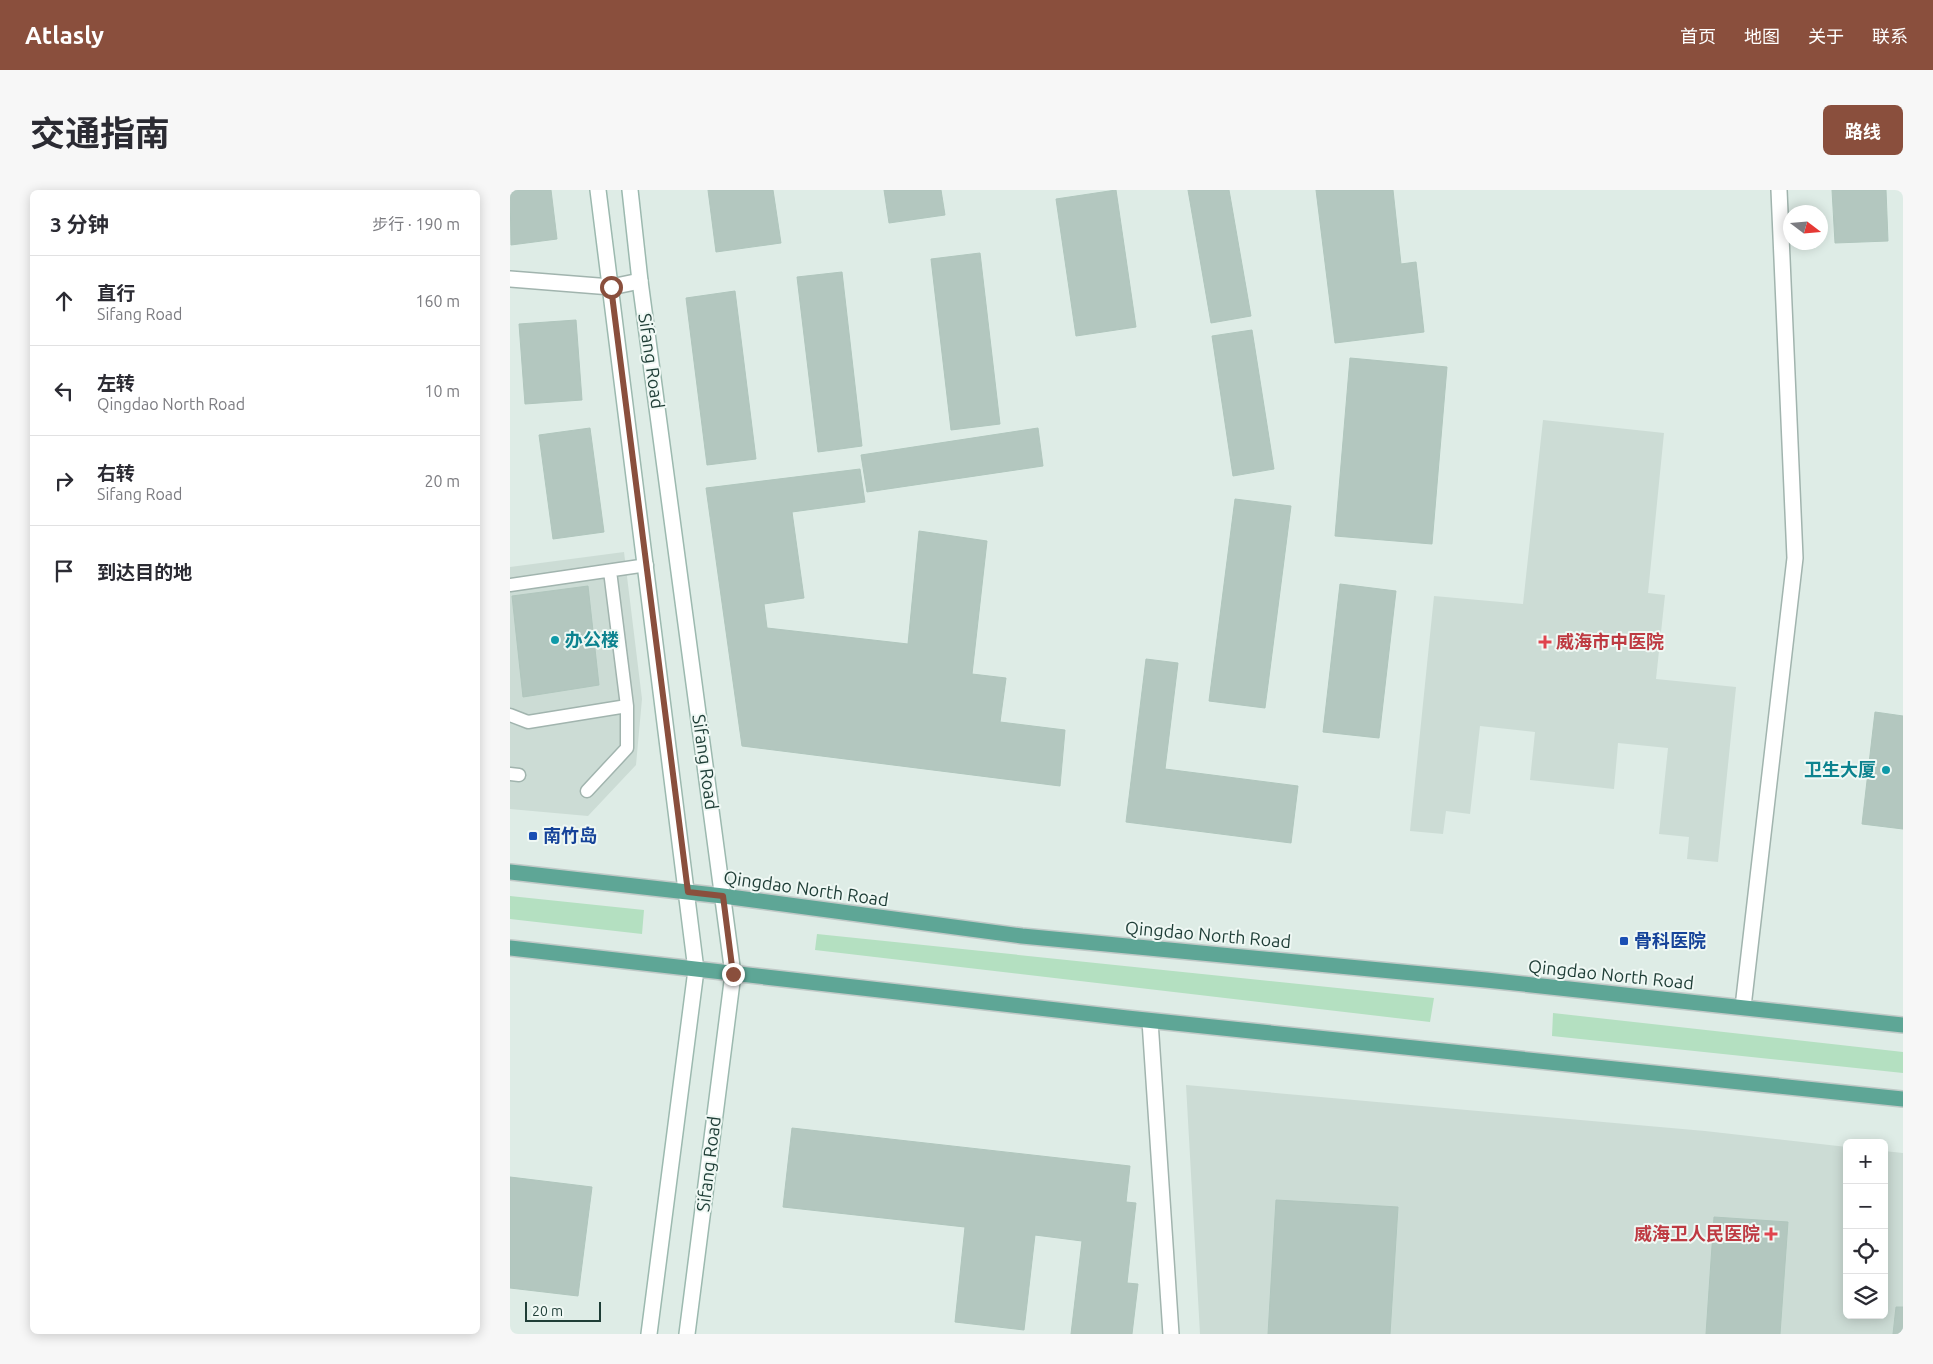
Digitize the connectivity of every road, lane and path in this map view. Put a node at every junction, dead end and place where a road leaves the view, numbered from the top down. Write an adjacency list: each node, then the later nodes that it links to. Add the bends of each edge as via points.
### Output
1 (598, 190): 6 (main road, Sifang Road)
2 (630, 190): 5 (main road, Sifang Road)
3 (1779, 190): 19 (main road, via 1795,558)
4 (510, 278): 6 (main road)
5 (640, 282): 6 (main road); 15 (main road, Sifang Road)
6 (611, 287): 7 (main road, Sifang Road)
7 (647, 565): 8 (lane); 14 (main road, Sifang Road)
8 (610, 570): 9 (lane); 10 (lane)
9 (510, 585)
10 (627, 706): 11 (lane, via 528,722); 12 (lane, via 627,748)
11 (510, 715)
12 (587, 791)
13 (510, 872): 14 (main road, Qingdao North Road)
14 (688, 892): 15 (main road, Qingdao North Road); 17 (main road, Sifang Road)
15 (723, 896): 18 (main road, Sifang Road); 19 (main road, Qingdao North Road, via 1022,936)
16 (510, 948): 17 (main road)
17 (696, 970): 18 (main road); 23 (main road, Sifang Road)
18 (733, 974): 20 (main road); 24 (main road, Sifang Road)
19 (1744, 1007): 21 (main road, Qingdao North Road)
20 (1150, 1021): 22 (main road); 25 (main road)
21 (1903, 1024)
22 (1903, 1098)
23 (650, 1334)
24 (687, 1334)
25 (1171, 1334)

